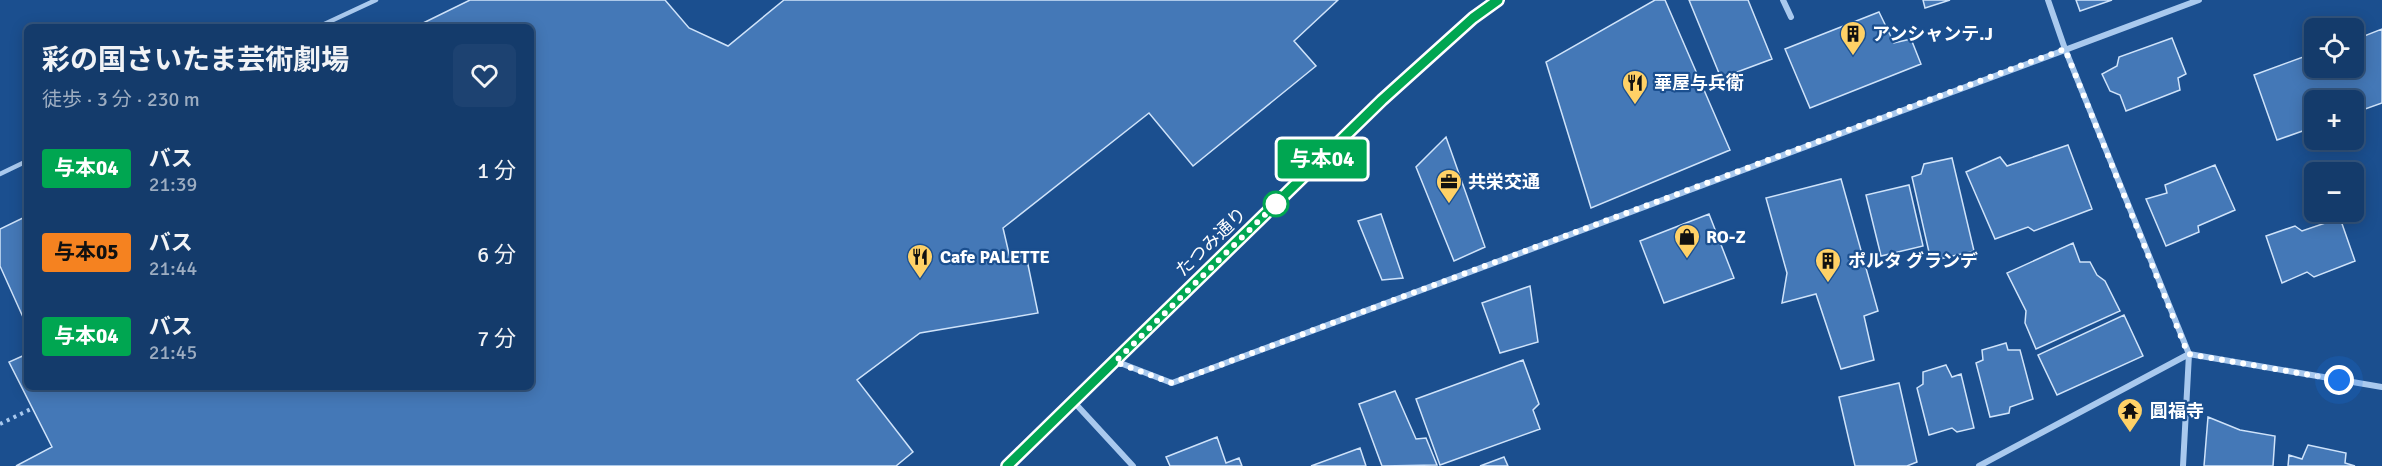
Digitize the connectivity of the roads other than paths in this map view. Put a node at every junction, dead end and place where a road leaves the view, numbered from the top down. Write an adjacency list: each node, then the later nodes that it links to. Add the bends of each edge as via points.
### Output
1 (376, 0): 7 (lane)
2 (1498, 0): 12 (main road, たつみ通り, via 1382,100)
3 (1783, 0): 6 (street)
4 (2048, 0): 8 (street)
5 (2199, 0): 8 (street)
6 (1791, 16)
7 (324, 24)
8 (2065, 49): 11 (street); 12 (street, via 1172,383)
9 (24, 162): 10 (lane)
10 (0, 174)
11 (2188, 354): 13 (street); 17 (street); 18 (street)
12 (1115, 362): 14 (main road, たつみ通り)
13 (2382, 387)
14 (1073, 402): 15 (main road, たつみ通り); 16 (street)
15 (1007, 466)
16 (1133, 466)
17 (1979, 466)
18 (2183, 466)

